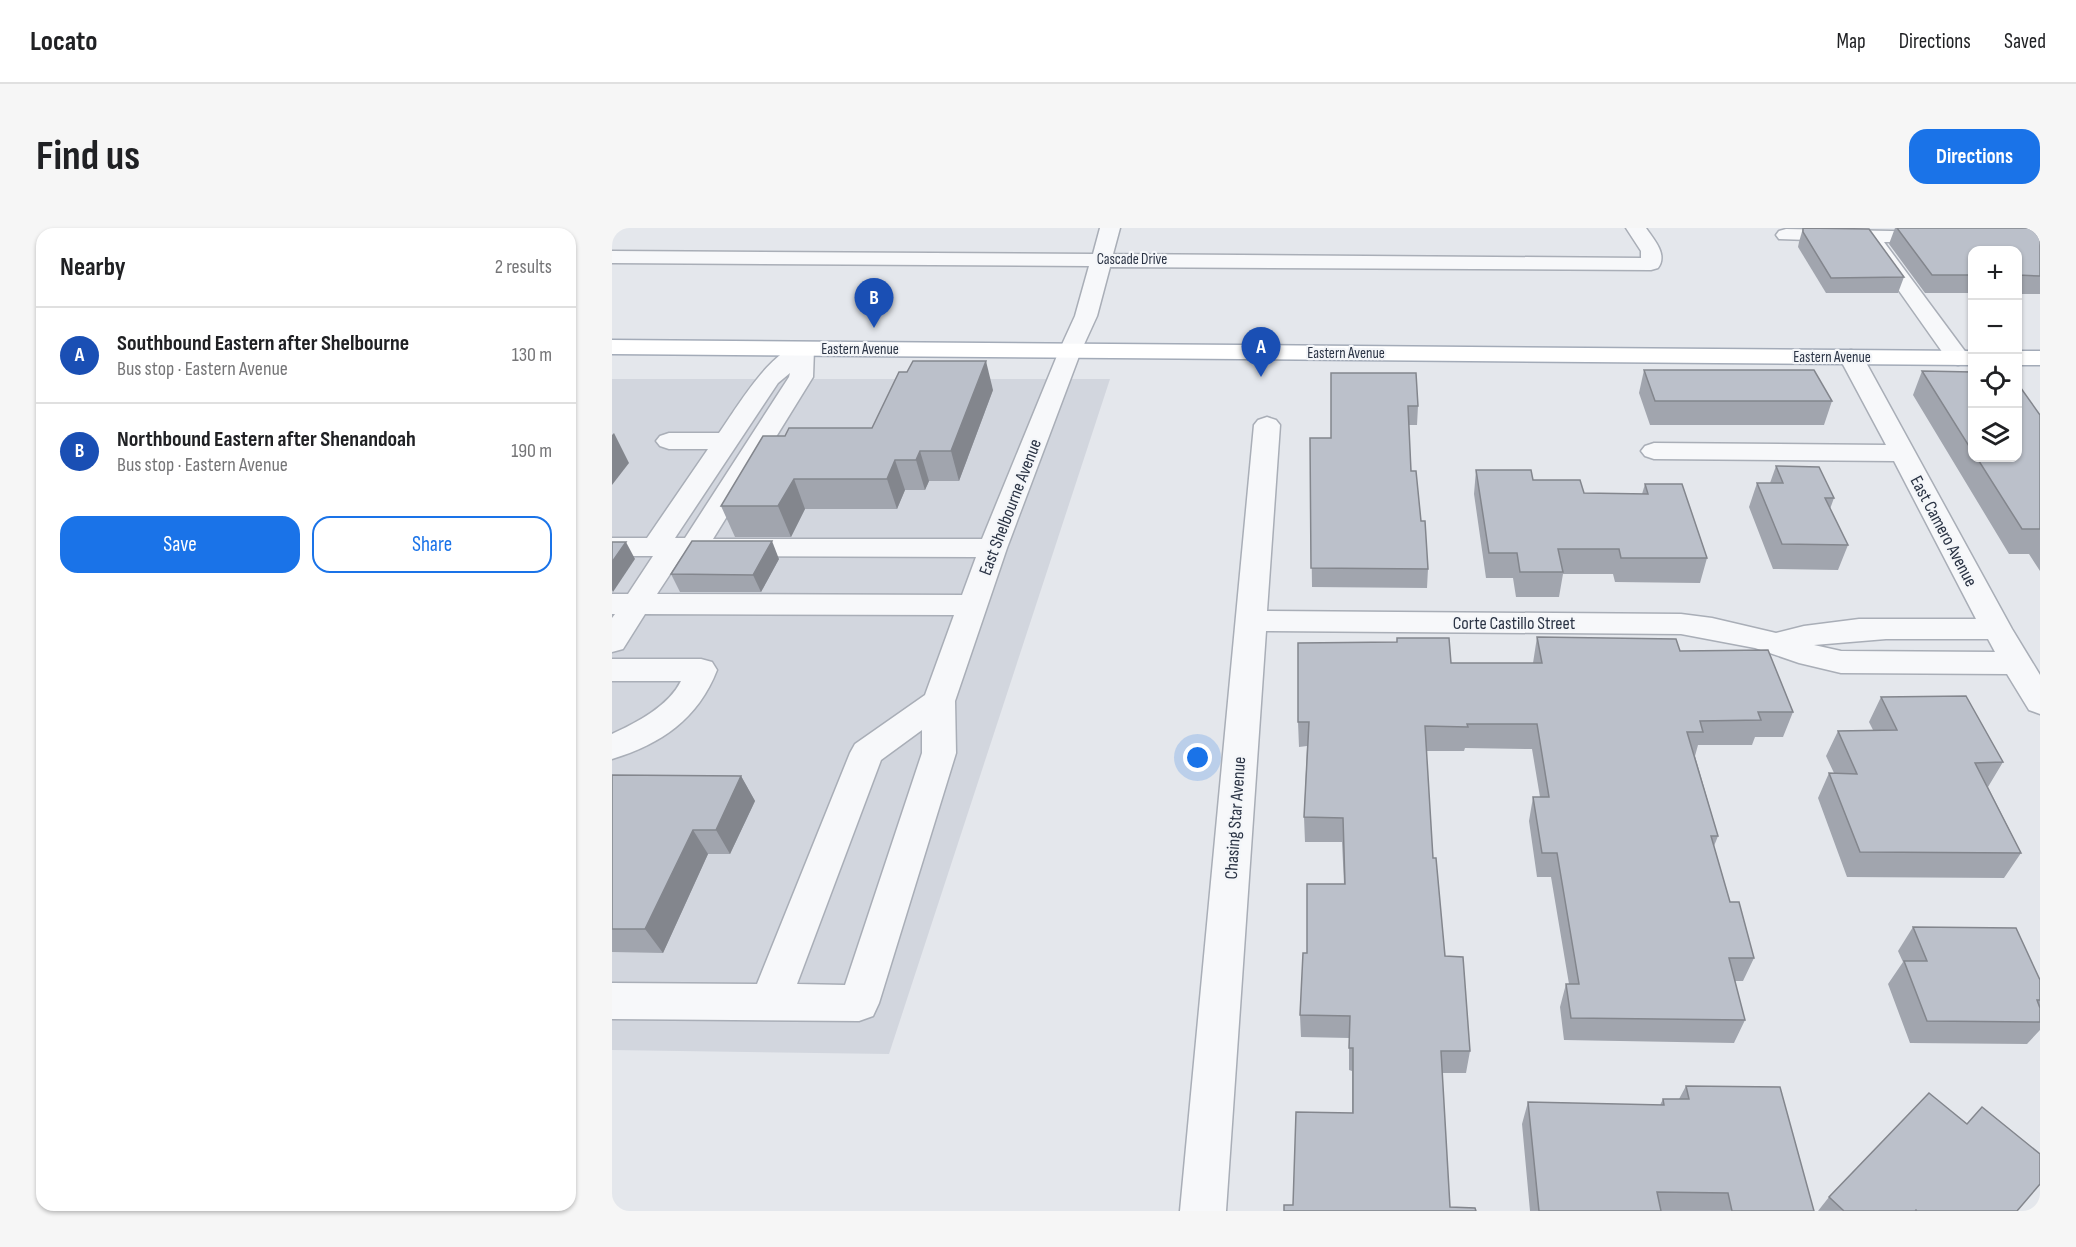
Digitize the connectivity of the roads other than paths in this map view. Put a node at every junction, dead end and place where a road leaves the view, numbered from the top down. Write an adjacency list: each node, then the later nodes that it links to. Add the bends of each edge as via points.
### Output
1 (1110, 228): 7 (street, East Shelbourne Avenue)
2 (1636, 228): 7 (street, Cascade Drive, via 1651,251 1651,264)
3 (1786, 235): 4 (street)
4 (1870, 235): 5 (street); 12 (street)
5 (1961, 236)
6 (612, 257): 7 (street, Cascade Drive)
7 (1102, 259): 10 (street, East Shelbourne Avenue, via 1086,316)
8 (612, 347): 9 (main road, Eastern Avenue)
9 (803, 349): 10 (main road, Eastern Avenue); 15 (street, via 769,378); 16 (street, via 801,377)
10 (1070, 351): 11 (main road, Eastern Avenue); 26 (street, East Shelbourne Avenue)
11 (1851, 357): 12 (main road, Eastern Avenue); 21 (street, East Camero Avenue)
12 (1965, 358)
13 (2022, 358): 14 (main road)
14 (2040, 358)
15 (750, 406): 16 (street); 19 (street)
16 (783, 406): 23 (street)
17 (1267, 425): 29 (street, Chasing Star Avenue)
18 (669, 441): 19 (street)
19 (726, 441): 22 (street)
20 (1654, 451): 21 (street)
21 (1902, 453): 30 (street, East Camero Avenue)
22 (691, 494): 23 (street); 25 (street)
23 (728, 494): 25 (street)
24 (612, 547): 25 (street)
25 (674, 547): 26 (street); 27 (street)
26 (993, 548): 28 (street, East Shelbourne Avenue)
27 (624, 604): 28 (street); 32 (street)
28 (974, 605): 37 (street, East Shelbourne Avenue)
29 (1250, 621): 33 (street, Corte Castillo Street, via 1681,624); 42 (street, Chasing Star Avenue)
30 (1997, 629): 31 (street, Corte Castillo Street); 35 (street, East Camero Avenue)
31 (1875, 630): 33 (street, Corte Castillo Street, via 1821,632); 34 (street)
32 (612, 642)
33 (1777, 643): 34 (street, Corte Castillo Street, via 1841,662)
34 (1890, 662): 35 (street, Corte Castillo Street)
35 (2017, 663): 38 (street, East Camero Avenue)
36 (612, 670): 39 (street, via 701,670 688,698 665,720)
37 (939, 701): 41 (street, via 867,753); 41 (street, East Shelbourne Avenue, via 939,753 859,1003)
38 (2040, 702)
39 (612, 747)
40 (612, 1001): 41 (street)
41 (770, 1002)
42 (1203, 1211)

